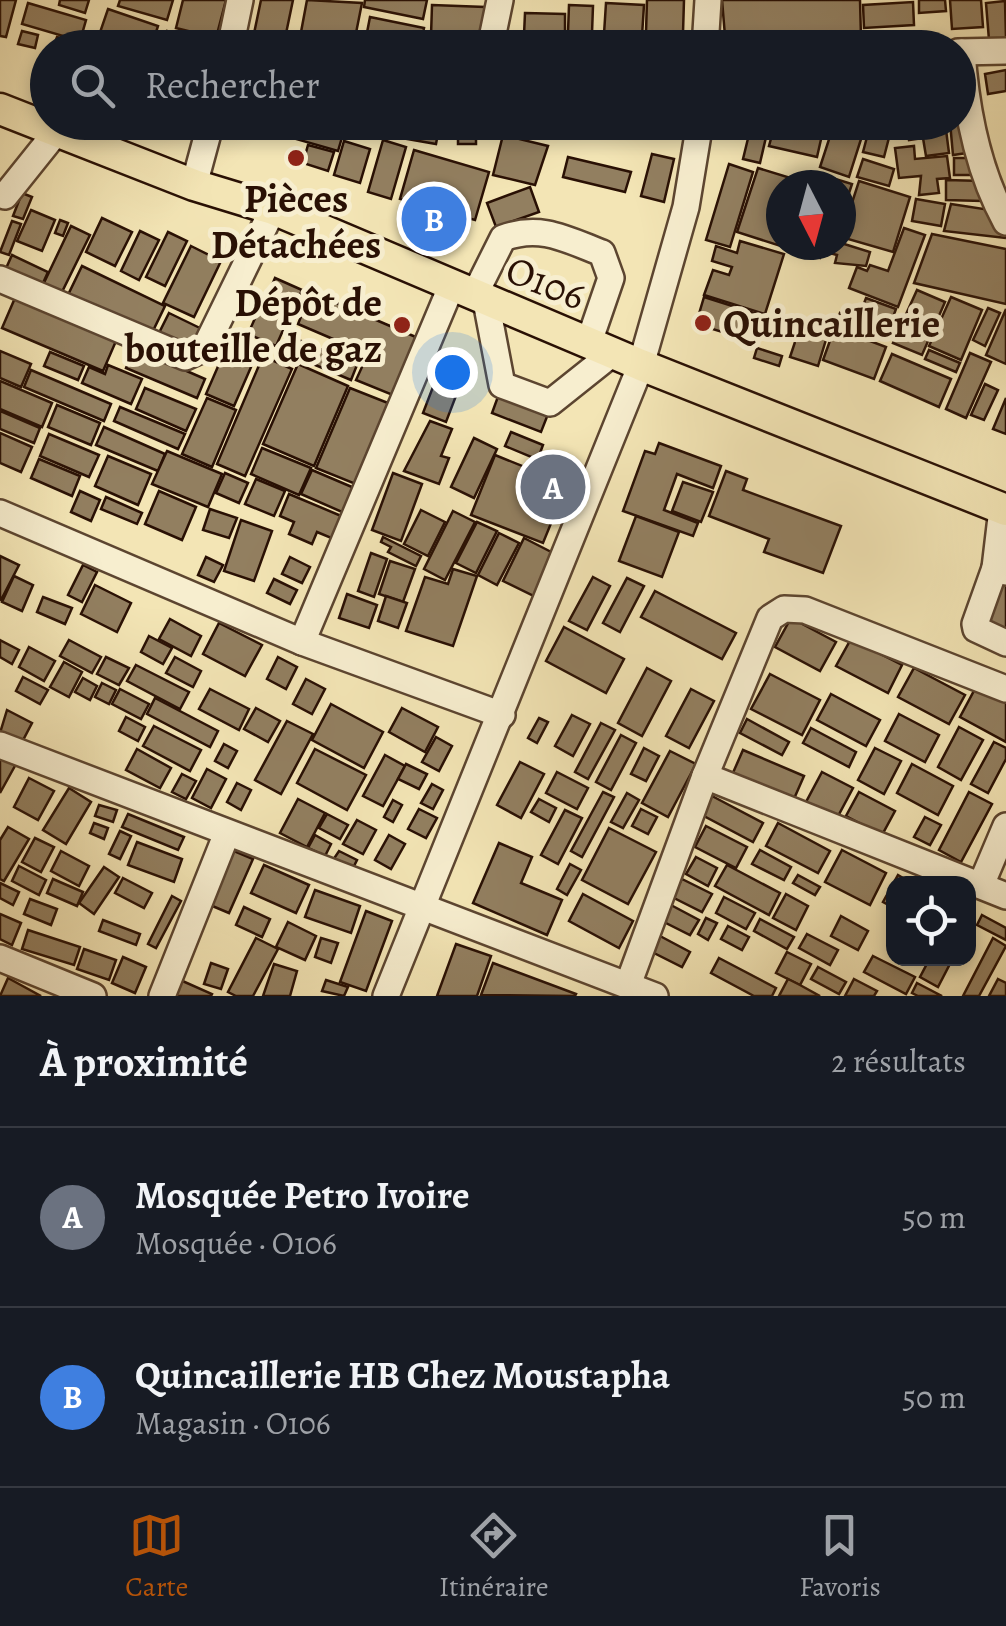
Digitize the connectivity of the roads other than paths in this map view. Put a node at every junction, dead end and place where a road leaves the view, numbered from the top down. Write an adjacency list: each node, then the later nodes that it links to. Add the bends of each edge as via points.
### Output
1 (240, 0): 4 (street)
2 (500, 0): 5 (street)
3 (708, 0): 6 (street)
4 (234, 30)
5 (494, 30)
6 (707, 30)
7 (1006, 51): 8 (street)
8 (976, 52)
9 (0, 109): 10 (main road, O106)
10 (30, 121)
11 (50, 140): 17 (street)
12 (80, 140): 16 (main road, O106)
13 (206, 140): 16 (street)
14 (697, 140): 22 (street, via 686,207)
15 (976, 140): 19 (street, via 991,196)
16 (194, 185): 18 (main road, O106)
17 (6, 196)
18 (274, 209): 20 (street, via 195,356); 21 (main road, O106)
19 (1006, 222)
20 (0, 278)
21 (470, 294): 22 (main road, O106); 22 (street, via 502,386 550,404); 22 (street, via 503,238 523,230 542,230 602,252 611,278); 26 (street)
22 (615, 353): 23 (main road, O106); 29 (street)
23 (1004, 510): 25 (street)
24 (0, 512): 26 (street)
25 (1000, 570): 27 (street, via 975,624)
26 (302, 642): 29 (street)
27 (1006, 643)
28 (1006, 689): 31 (street, via 805,610 784,609 770,618)
29 (502, 716): 36 (street)
30 (0, 745): 33 (street)
31 (705, 776): 34 (street); 38 (street)
32 (1006, 826): 34 (street)
33 (227, 834): 36 (street); 40 (street)
34 (981, 886): 35 (street)
35 (1006, 896)
36 (424, 908): 38 (street); 41 (street)
37 (0, 958): 39 (street)
38 (628, 986): 42 (street)
39 (93, 996)
40 (162, 996)
41 (386, 996)
42 (655, 996)

